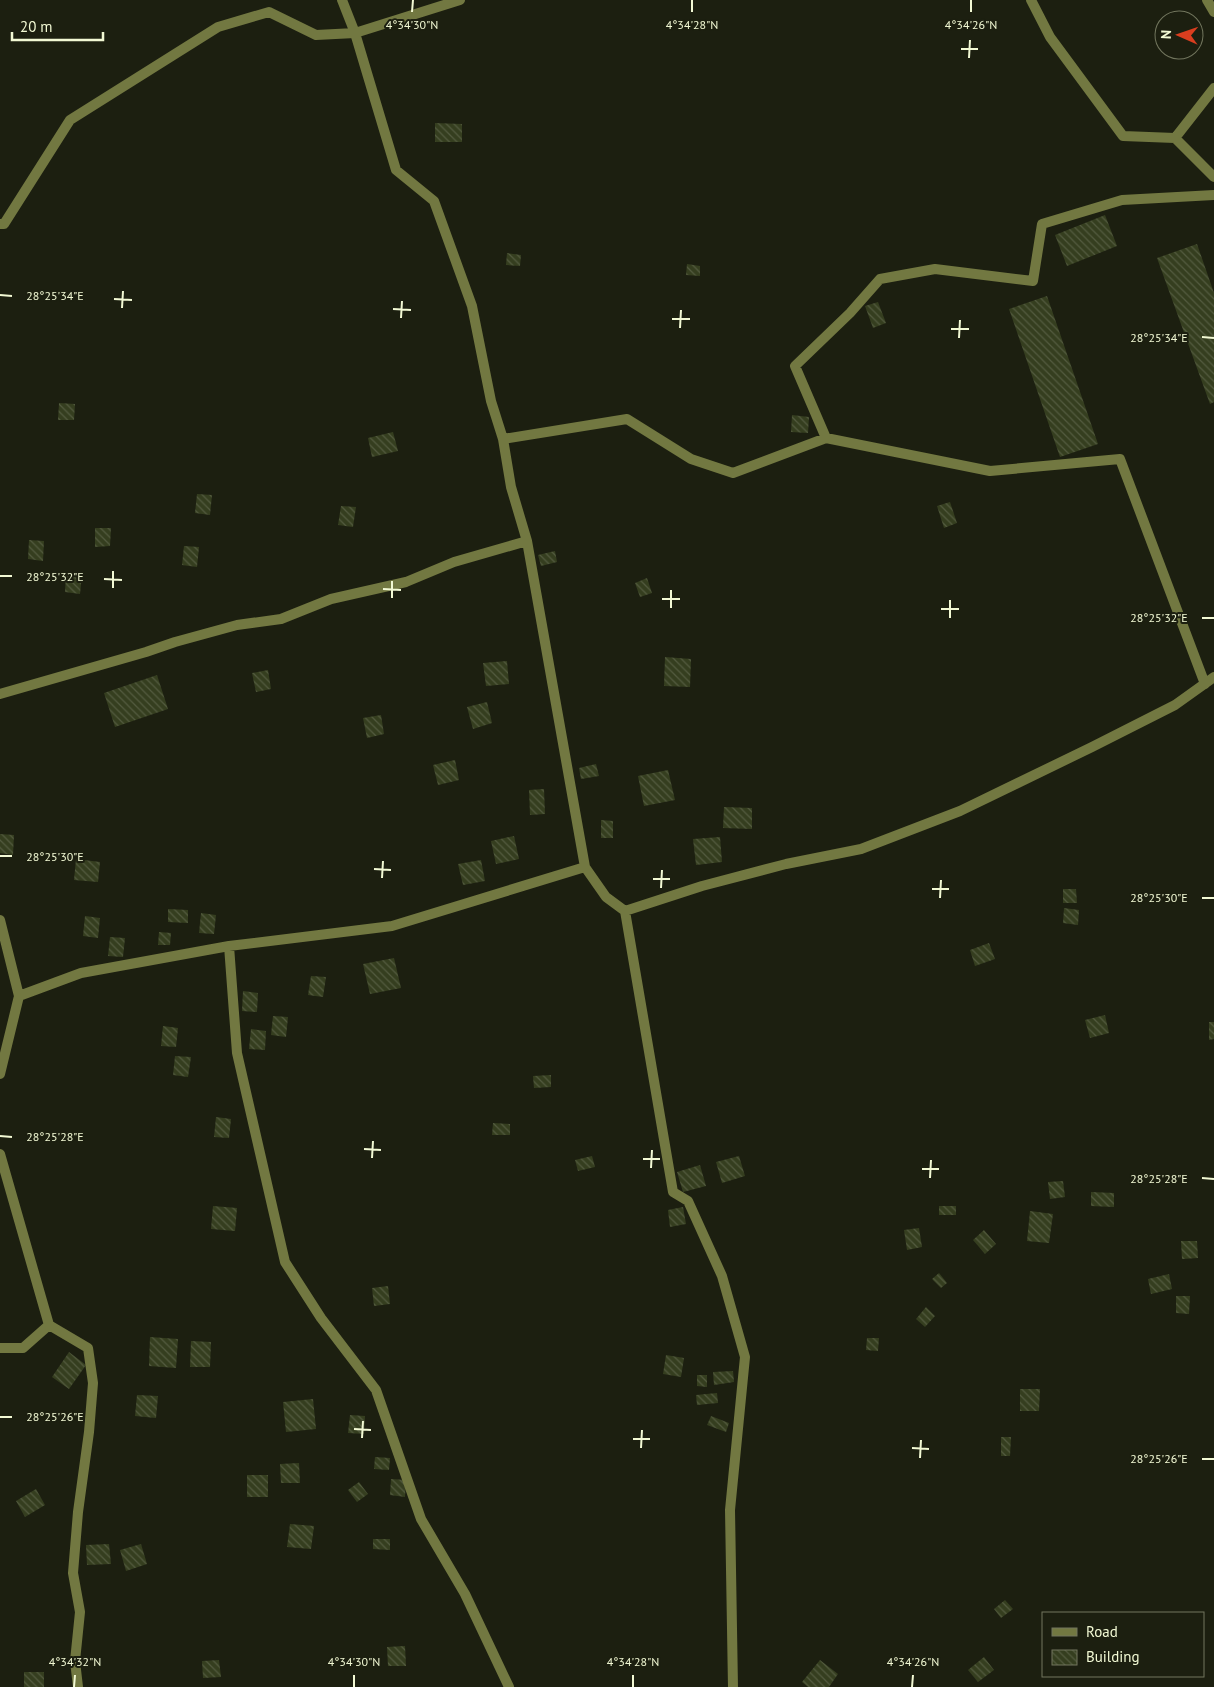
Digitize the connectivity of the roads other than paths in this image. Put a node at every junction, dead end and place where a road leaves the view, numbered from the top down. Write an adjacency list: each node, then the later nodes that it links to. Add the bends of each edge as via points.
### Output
1 (342, 0): 6 (street)
2 (460, 0): 6 (street)
3 (1031, 0): 8 (street, via 1050,38 1123,136)
4 (1207, 0): 5 (street)
5 (1214, 12)
6 (355, 33): 11 (street, via 316,34 269,12 218,27 70,120 4,224); 13 (street, via 396,170 434,201 472,306 491,401)
7 (1214, 88): 8 (street)
8 (1175, 138): 9 (street)
9 (1214, 177)
10 (1214, 195): 12 (street, via 1122,200 1042,224 1033,281 935,269 880,279 794,366)
11 (0, 224)
12 (826, 438): 13 (street, via 733,473 691,459 627,419); 16 (street, via 990,471 1120,459)
13 (503, 439): 14 (street, via 511,487)
14 (528, 541): 17 (street, via 454,562 406,582 331,599 281,619 202,634); 18 (street)
15 (1214, 677): 16 (street)
16 (1205, 684): 19 (street, via 1175,705 960,811 861,849 786,864)
17 (0, 694)
18 (585, 867): 19 (street, via 606,897); 21 (street, via 392,926)
19 (625, 911): 29 (street, via 673,1192 688,1202 722,1276 745,1357 730,1510)
20 (0, 920): 22 (street)
21 (229, 946): 22 (street, via 81,973); 28 (street, via 237,1053 285,1262 321,1318 376,1390 421,1519 464,1594)
22 (19, 996): 23 (street)
23 (0, 1074)
24 (0, 1154): 25 (street)
25 (49, 1325): 26 (street, via 23,1348); 27 (street, via 88,1348 93,1383 73,1572 80,1612 74,1661)
26 (0, 1348)
27 (78, 1687)
28 (509, 1687)
29 (733, 1687)

